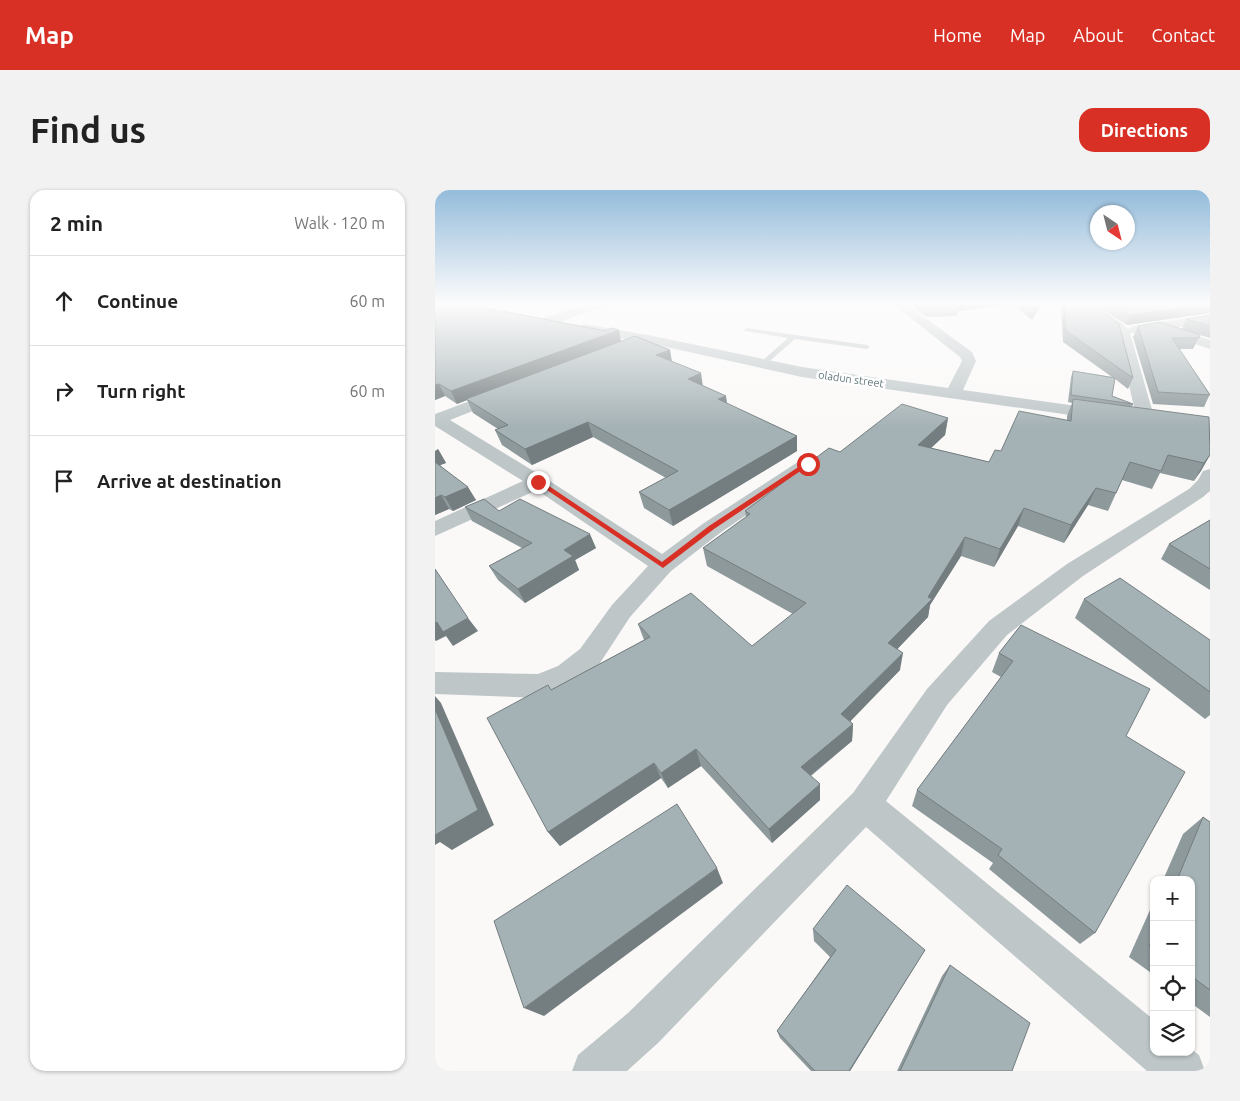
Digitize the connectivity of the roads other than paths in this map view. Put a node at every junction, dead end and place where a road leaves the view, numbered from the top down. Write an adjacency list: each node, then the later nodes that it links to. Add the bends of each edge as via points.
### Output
1 (632, 345): 8 (street)
2 (677, 345): 9 (street, oladun street)
3 (785, 345): 9 (lane)
4 (861, 345): 7 (lane)
5 (954, 345): 11 (street, via 967,355 969,361)
6 (1126, 345): 13 (street)
7 (867, 346)
8 (620, 350)
9 (765, 364): 11 (street, oladun street)
10 (519, 388): 12 (street)
11 (953, 393): 13 (street, oladun street)
12 (435, 419): 17 (street)
13 (1145, 420): 14 (street, oladun street)
14 (1164, 423)
15 (808, 464): 19 (street)
16 (1210, 474): 21 (street, via 1207,483 1196,493 1075,570 998,628 937,697)
17 (538, 482): 18 (street); 19 (street)
18 (435, 529)
19 (663, 565): 20 (street, via 621,611 590,656 568,674 541,686)
20 (435, 684)
21 (865, 804): 22 (street); 24 (street, via 643,1028)
22 (1150, 1046)
23 (1163, 1056): 25 (street)
24 (594, 1071)
25 (1183, 1071)

